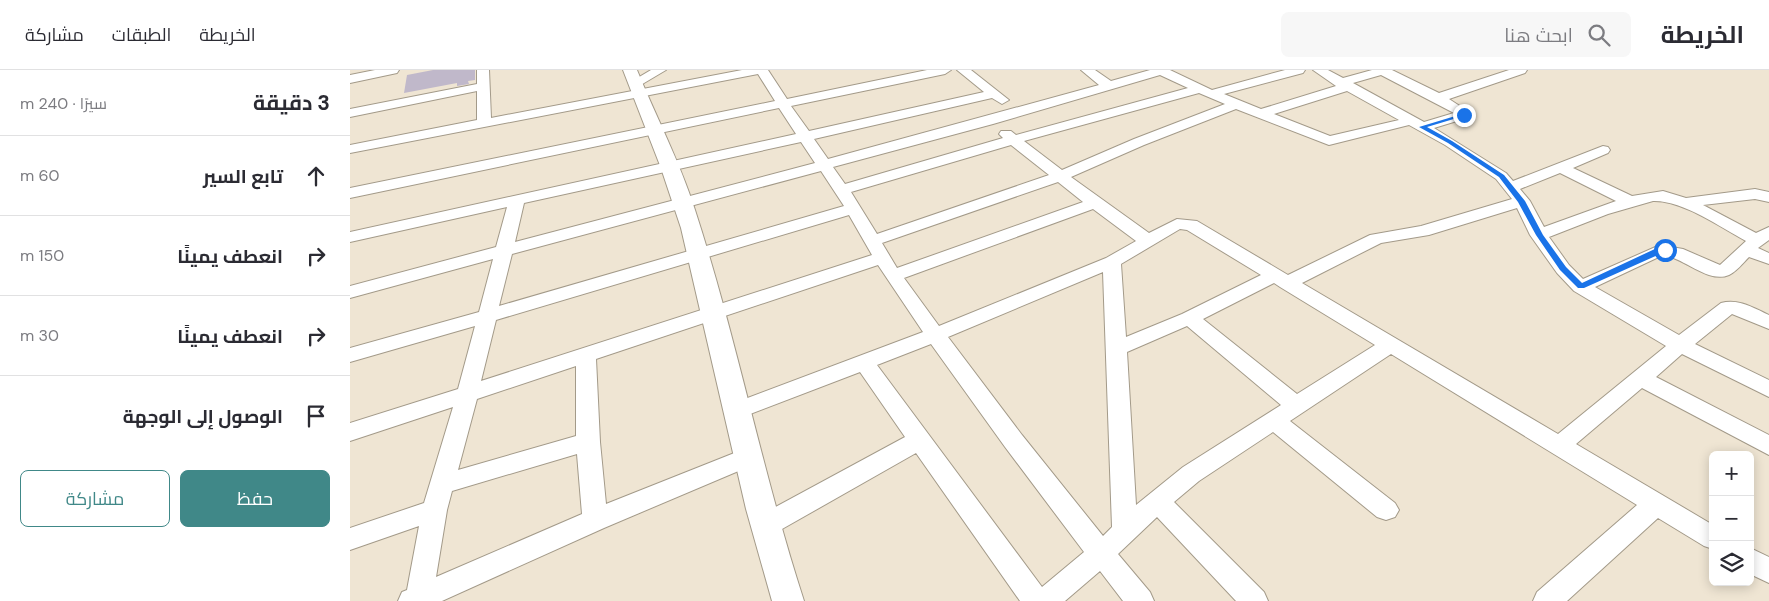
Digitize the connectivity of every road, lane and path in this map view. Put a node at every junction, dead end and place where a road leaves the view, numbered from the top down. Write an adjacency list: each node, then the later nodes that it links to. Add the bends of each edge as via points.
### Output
1 (393, 70): 14 (street)
2 (483, 70): 17 (street)
3 (677, 70): 15 (street)
4 (761, 70): 15 (street); 22 (street)
5 (945, 70): 22 (street)
6 (963, 70): 20 (street)
7 (1087, 70): 18 (street)
8 (1162, 70): 18 (street); 19 (street)
9 (1299, 70): 19 (street)
10 (1319, 70): 16 (street)
11 (1521, 70): 13 (street)
12 (1384, 71): 16 (street); 21 (street)
13 (1499, 73): 21 (street)
14 (350, 78)
15 (643, 78): 28 (street); 30 (street)
16 (1343, 85): 26 (street); 29 (street)
17 (484, 86): 25 (street); 28 (street)
18 (1109, 86): 24 (street)
19 (1206, 92): 23 (street); 32 (street)
20 (994, 94): 24 (street); 31 (street)
21 (1438, 98): 29 (street, via 1465,114)
22 (782, 103): 30 (street); 31 (street)
23 (1237, 104): 26 (street); 38 (street)
24 (1018, 111): 27 (street)
25 (350, 113)
26 (1260, 114): 29 (street, via 1330,141)
27 (988, 121): 32 (street); 36 (street)
28 (484, 123): 33 (street)
29 (1420, 126): 41 (street, via 1487,165 1502,176)
30 (653, 130): 35 (street); 40 (street)
31 (804, 138): 35 (street); 36 (street)
32 (1014, 140): 38 (street); 39 (street)
33 (350, 149)
34 (1603, 150): 37 (street)
35 (670, 165): 43 (street); 44 (street)
36 (824, 165): 39 (street); 44 (street)
37 (1562, 168): 41 (street); 45 (street)
38 (1060, 176): 46 (street); 54 (street)
39 (842, 190): 48 (street)
40 (350, 193)
41 (1516, 194): 49 (street); 59 (street, via 1423,231 1376,239)
42 (1769, 197): 47 (street, via 1755,194)
43 (517, 200): 50 (street); 53 (street)
44 (684, 202): 53 (street); 55 (street)
45 (1631, 202): 47 (street, via 1655,196); 49 (street)
46 (1095, 203): 51 (street); 58 (street)
47 (1683, 203): 52 (street)
48 (853, 209): 54 (street); 55 (street)
49 (1539, 235): 60 (street, via 1563,269)
50 (350, 238)
51 (1148, 241): 57 (street); 59 (street, via 1177,224 1190,225)
52 (1758, 241): 56 (street); 60 (street, via 1724,271 1660,250)
53 (504, 250): 61 (street); 63 (street)
54 (877, 250): 58 (street); 62 (street)
55 (697, 253): 62 (street); 63 (street)
56 (1769, 259)
57 (1112, 262): 66 (street); 69 (street)
58 (894, 275): 66 (street)
59 (1281, 279): 64 (street); 67 (street)
60 (1581, 287): 68 (street)
61 (350, 292)
62 (713, 313): 71 (street); 77 (street)
63 (487, 318): 70 (street); 75 (street)
64 (1189, 318): 69 (street); 76 (street)
65 (1769, 323): 68 (street, via 1737,308 1728,308)
66 (935, 335): 72 (street); 95 (street)
67 (1390, 345): 76 (street); 82 (street)
68 (1680, 345): 73 (street); 74 (street)
69 (1116, 349): 92 (street)
70 (350, 355)
71 (586, 355): 75 (street); 81 (street)
72 (864, 362): 77 (street); 80 (street)
73 (1641, 378): 82 (street); 83 (street)
74 (1769, 389)
75 (467, 395): 79 (street); 85 (street)
76 (1296, 405): 78 (street)
77 (737, 410): 84 (street)
78 (1273, 420): 86 (street, via 1190,474); 89 (street)
79 (350, 432)
80 (921, 440): 91 (street); 100 (street)
81 (588, 442): 85 (street); 90 (street)
82 (1559, 446): 87 (street)
83 (1769, 446)
84 (747, 458): 90 (street); 91 (street)
85 (441, 484): 88 (street)
86 (1157, 501): 92 (street); 103 (street)
87 (1655, 505): 93 (street); 104 (street)
88 (434, 510): 94 (street); 98 (street)
89 (1386, 510)
90 (595, 520): 98 (street)
91 (766, 525): 99 (street)
92 (1126, 531): 95 (street)
93 (1709, 536)
94 (350, 539)
95 (1102, 554): 101 (street); 102 (street)
96 (1754, 562): 97 (street)
97 (1769, 571)
98 (416, 600)
99 (788, 601)
100 (1036, 601)
101 (1045, 601)
102 (1140, 601)
103 (1254, 601)
104 (1547, 601)

